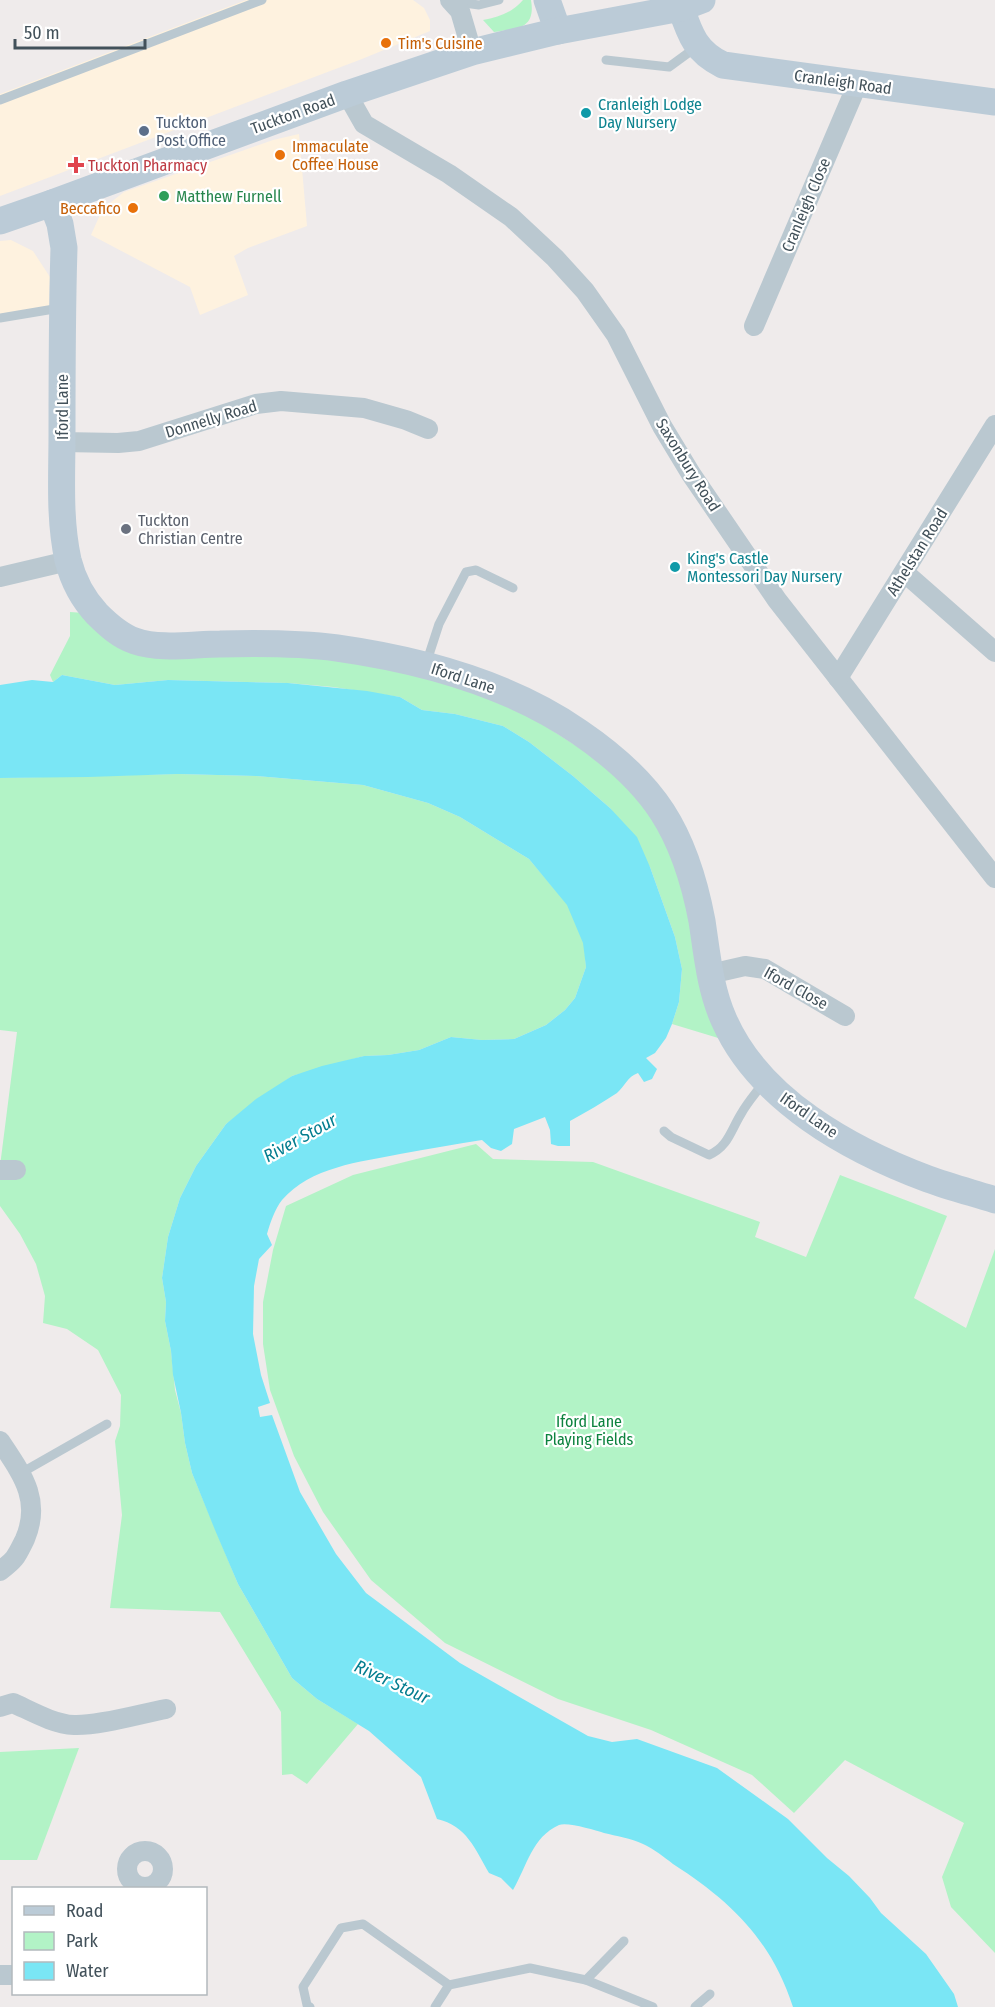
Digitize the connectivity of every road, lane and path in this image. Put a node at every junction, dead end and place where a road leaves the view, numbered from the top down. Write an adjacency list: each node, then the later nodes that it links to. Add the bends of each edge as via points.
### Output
1 (262, 0): 12 (lane)
2 (450, 0): 3 (lane, via 479,4); 8 (street, via 459,11)
3 (499, 0)
4 (548, 0): 6 (street)
5 (691, 4): 6 (street, Tuckton Road); 7 (street, Cranleigh Road, via 688,29)
6 (558, 32): 8 (street, Tuckton Road)
7 (698, 47): 9 (lane, via 669,67); 10 (street, Cranleigh Road, via 708,58 723,65)
8 (472, 52): 11 (street, Tuckton Road)
9 (606, 60)
10 (857, 85): 13 (street, Cranleigh Road); 18 (street, Cranleigh Close)
11 (347, 94): 14 (street, Tuckton Road); 28 (street, Saxonbury Road, via 364,124 449,174 511,217 585,291 615,335 694,480 777,600)
12 (0, 100)
13 (995, 102)
14 (52, 203): 15 (street, Tuckton Road); 16 (street, Iford Lane, via 64,248)
15 (0, 221)
16 (63, 308): 17 (lane); 21 (street, Iford Lane)
17 (0, 318)
18 (754, 326)
19 (995, 425): 23 (street, Athelstan Road)
20 (428, 429): 21 (street, Donnelly Road, via 364,408 281,401 256,404 139,441)
21 (62, 442): 22 (street, Iford Lane, via 62,514)
22 (68, 561): 24 (street); 27 (street, Iford Lane, via 81,593 98,614 117,632 136,641 159,645 273,642 382,656)
23 (905, 573): 26 (street); 28 (street, Athelstan Road)
24 (0, 577)
25 (513, 588): 27 (lane, via 476,570 466,572 439,624)
26 (995, 652)
27 (425, 666): 30 (street, Iford Lane, via 470,677 528,701 578,731 621,764 649,793 682,848 694,883)
28 (838, 678): 29 (street, Saxonbury Road)
29 (995, 878)
30 (710, 974): 31 (street, Iford Close, via 745,966 765,969); 32 (street, Iford Lane, via 724,1020 746,1057)
31 (845, 1016)
32 (766, 1080): 33 (lane, via 740,1114 720,1151 709,1155); 34 (street, Iford Lane, via 780,1097 882,1160)
33 (664, 1131)
34 (995, 1200)
35 (107, 1424): 37 (lane)
36 (0, 1441): 37 (street)
37 (21, 1473): 38 (street, via 30,1494 32,1519 15,1560)
38 (0, 1571)
39 (0, 1707): 40 (street, via 13,1703 73,1725)
40 (166, 1709)
41 (624, 1941): 42 (lane)
42 (586, 1980): 43 (lane, via 530,1968); 47 (lane)
43 (449, 1985): 45 (lane, via 363,1924 341,1928 303,1987); 46 (lane)
44 (710, 1994): 48 (lane)
45 (310, 2007)
46 (435, 2007)
47 (653, 2007)
48 (695, 2007)

